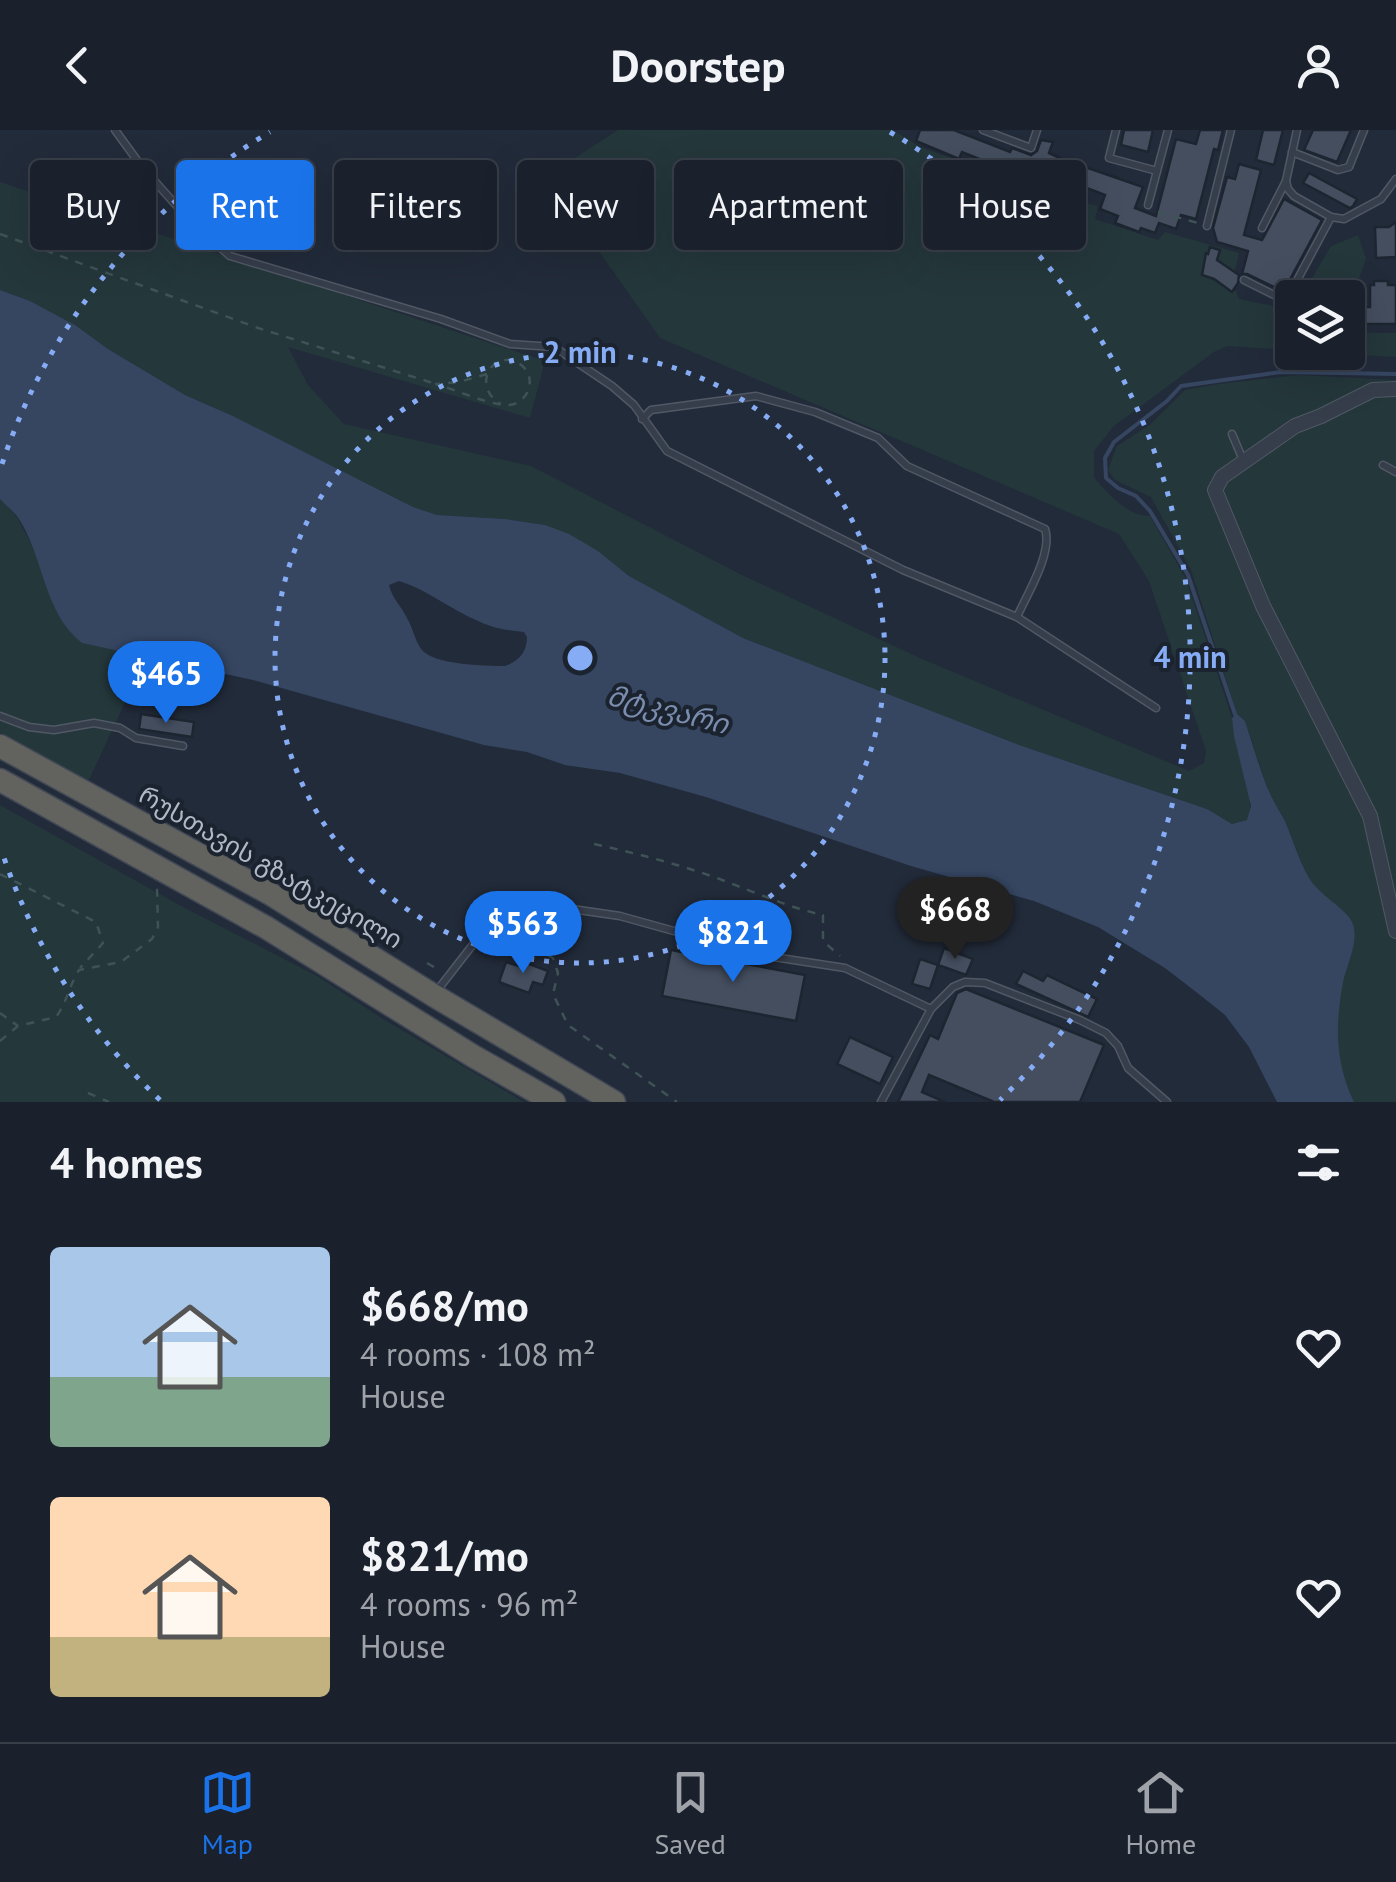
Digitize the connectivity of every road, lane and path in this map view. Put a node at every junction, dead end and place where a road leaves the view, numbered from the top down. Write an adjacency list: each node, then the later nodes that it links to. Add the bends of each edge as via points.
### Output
1 (115, 130): 23 (lane, via 192,223 230,256 510,344 554,348 612,386)
2 (982, 130): 3 (lane, via 1031,148)
3 (1037, 130)
4 (1116, 130): 10 (lane, via 1109,158)
5 (1168, 130): 10 (lane)
6 (1231, 130): 15 (lane)
7 (1297, 130): 9 (lane)
8 (1364, 130): 9 (lane, via 1349,167 1338,170)
9 (1292, 152): 12 (lane)
10 (1157, 172): 13 (lane)
11 (1396, 179): 14 (lane, via 1381,200 1344,219)
12 (1286, 180): 14 (lane, via 1294,196); 16 (lane)
13 (1148, 205): 15 (path)
14 (1331, 216): 18 (lane, via 1286,301)
15 (1207, 226)
16 (1262, 228)
17 (0, 234): 20 (path)
18 (1244, 280)
19 (487, 374): 20 (path); 22 (path, via 486,388); 22 (path, via 504,360 528,374 522,401)
20 (436, 384): 22 (path)
21 (1396, 388): 25 (street, via 1373,390 1295,426)
22 (500, 404)
23 (642, 420): 28 (lane, via 667,451 903,570); 28 (lane, via 651,410 756,396 878,438 906,466 1045,529 1045,553)
24 (1232, 434): 25 (lane)
25 (1244, 462): 38 (street, via 1215,490 1263,606 1370,816)
26 (1383, 465): 27 (lane)
27 (1396, 472)
28 (1017, 617): 29 (lane)
29 (1156, 708)
30 (0, 716): 32 (lane, via 54,730 94,723)
31 (0, 746): 43 (highway, რუსთავის გზატკეცილი, via 270,893)
32 (183, 746)
33 (0, 780): 35 (highway)
34 (594, 844): 40 (path, via 653,857 823,915 823,941)
35 (160, 866): 41 (path, via 152,940 120,962); 50 (highway)
36 (0, 874): 41 (path, via 96,922 103,943)
37 (496, 930): 40 (lane, via 540,910 565,908); 42 (lane, via 478,938); 52 (path, via 553,958 553,994 568,1025)
38 (1396, 931)
39 (427, 963): 42 (path)
40 (844, 968): 44 (lane)
41 (79, 970): 46 (path, via 56,1018)
42 (448, 975): 43 (lane)
43 (433, 995): 51 (highway, რუსთავის გზატკეცილი)
44 (931, 1009): 53 (lane); 54 (lane, via 953,987 985,983 1080,1020 1106,1033 1128,1068)
45 (0, 1013): 46 (path)
46 (18, 1026): 47 (path)
47 (0, 1040)
48 (88, 1093): 49 (path)
49 (109, 1102)
50 (554, 1102)
51 (614, 1102)
52 (677, 1102)
53 (881, 1102)
54 (1167, 1102)

